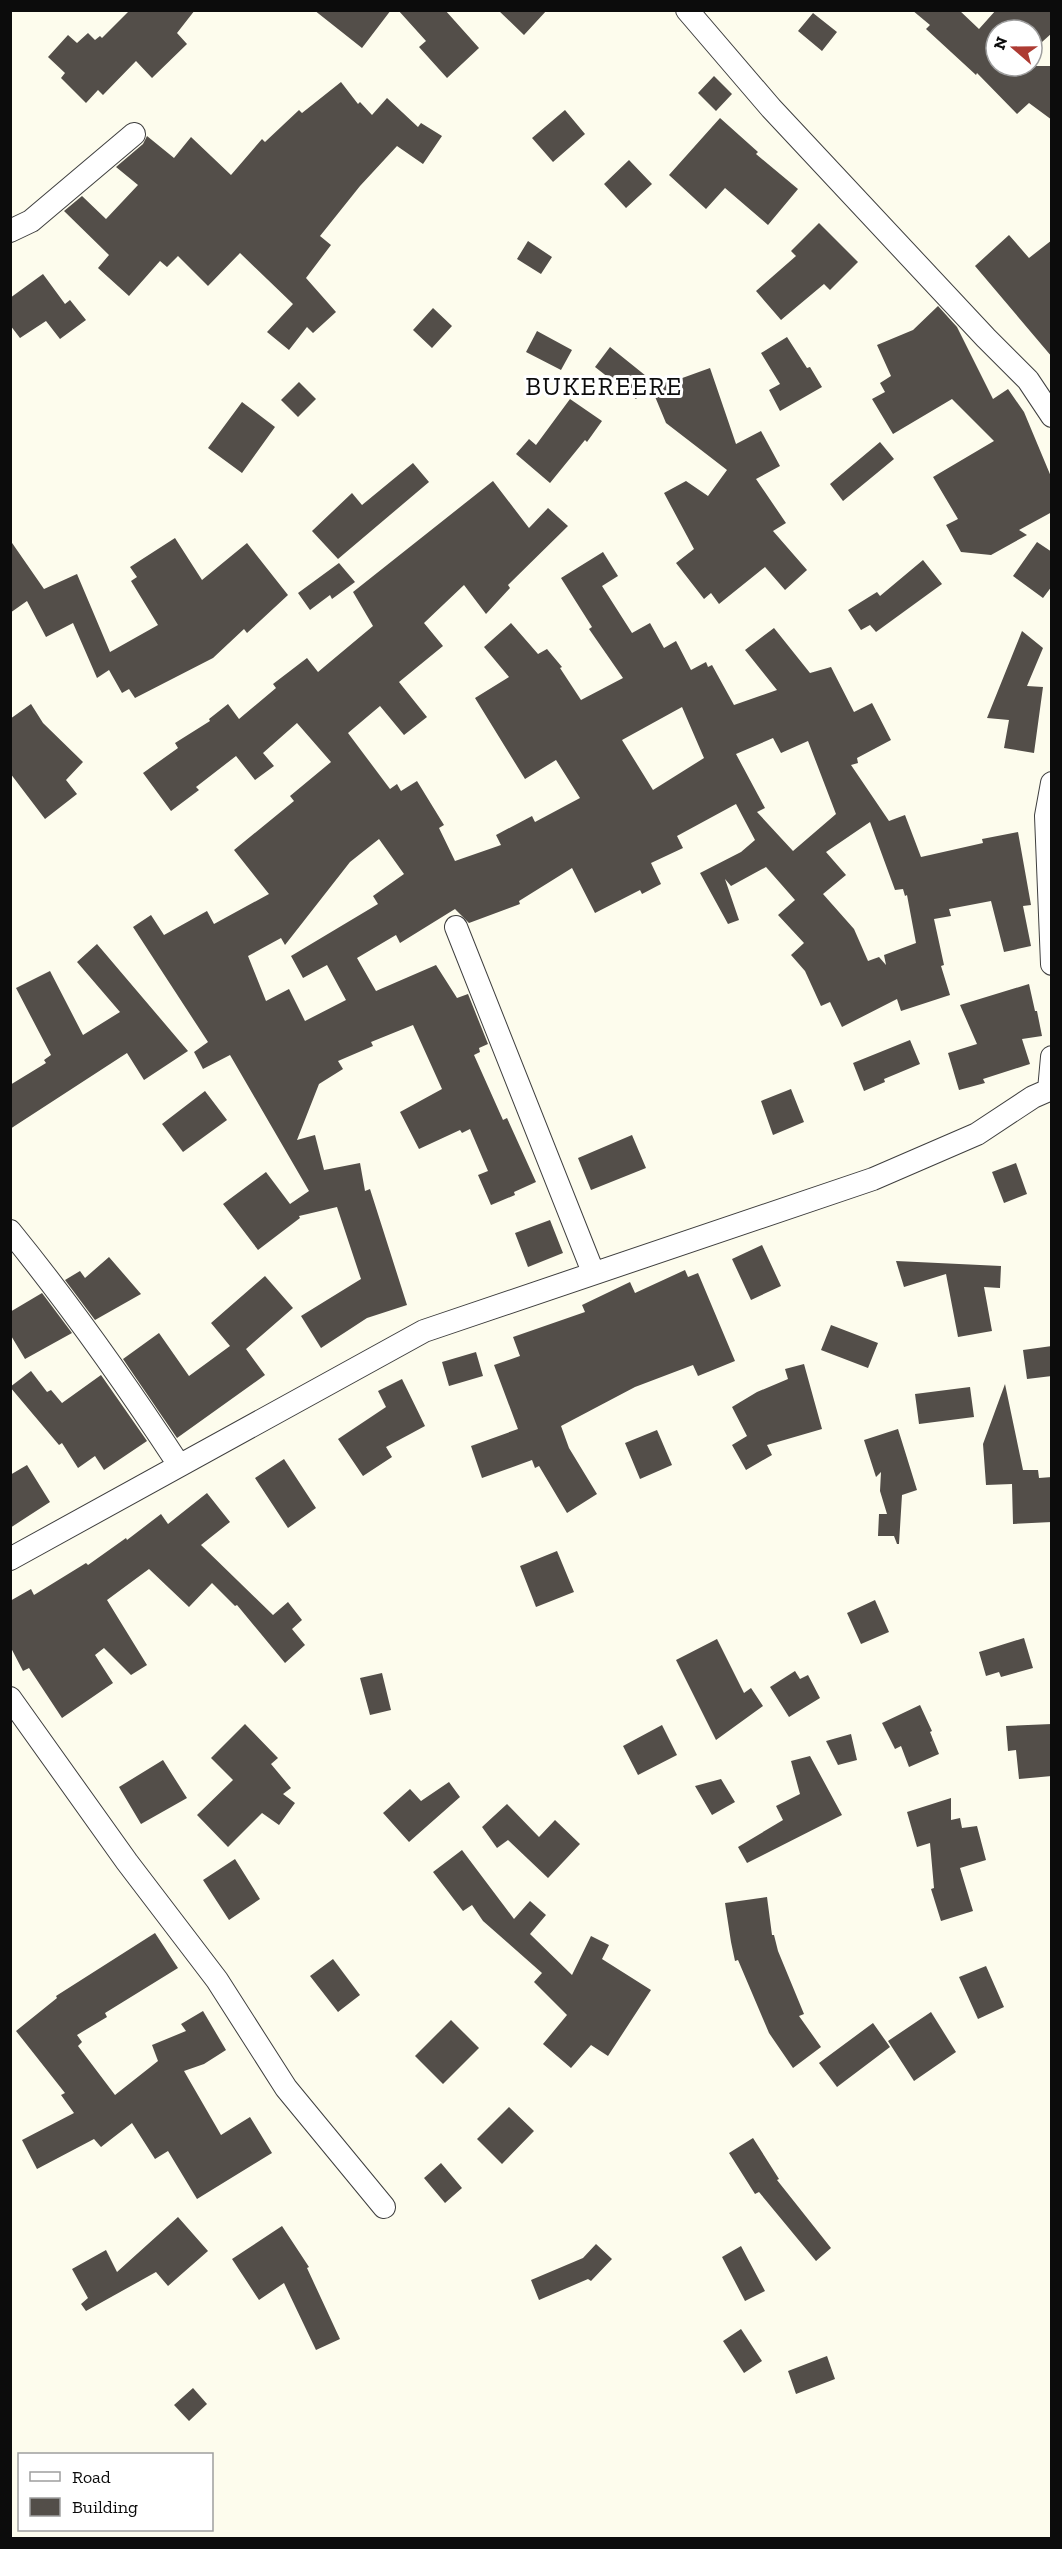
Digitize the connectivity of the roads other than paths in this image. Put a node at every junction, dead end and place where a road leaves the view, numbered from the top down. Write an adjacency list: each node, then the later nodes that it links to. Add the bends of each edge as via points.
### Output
1 (687, 10): 4 (street, via 771,108 1028,380)
2 (134, 134): 3 (street, via 31,221)
3 (10, 231)
4 (1052, 416)
5 (1052, 783): 7 (street, via 1046,816)
6 (456, 927): 11 (street)
7 (1052, 964)
8 (1052, 1057): 9 (street)
9 (1050, 1092): 11 (street, via 1034,1097 977,1134 873,1179)
10 (10, 1231): 12 (street, via 83,1324)
11 (593, 1272): 12 (street, via 424,1330)
12 (179, 1465): 13 (street)
13 (10, 1559)
14 (10, 1698): 15 (street, via 217,1980 286,2088)
15 (384, 2207)

